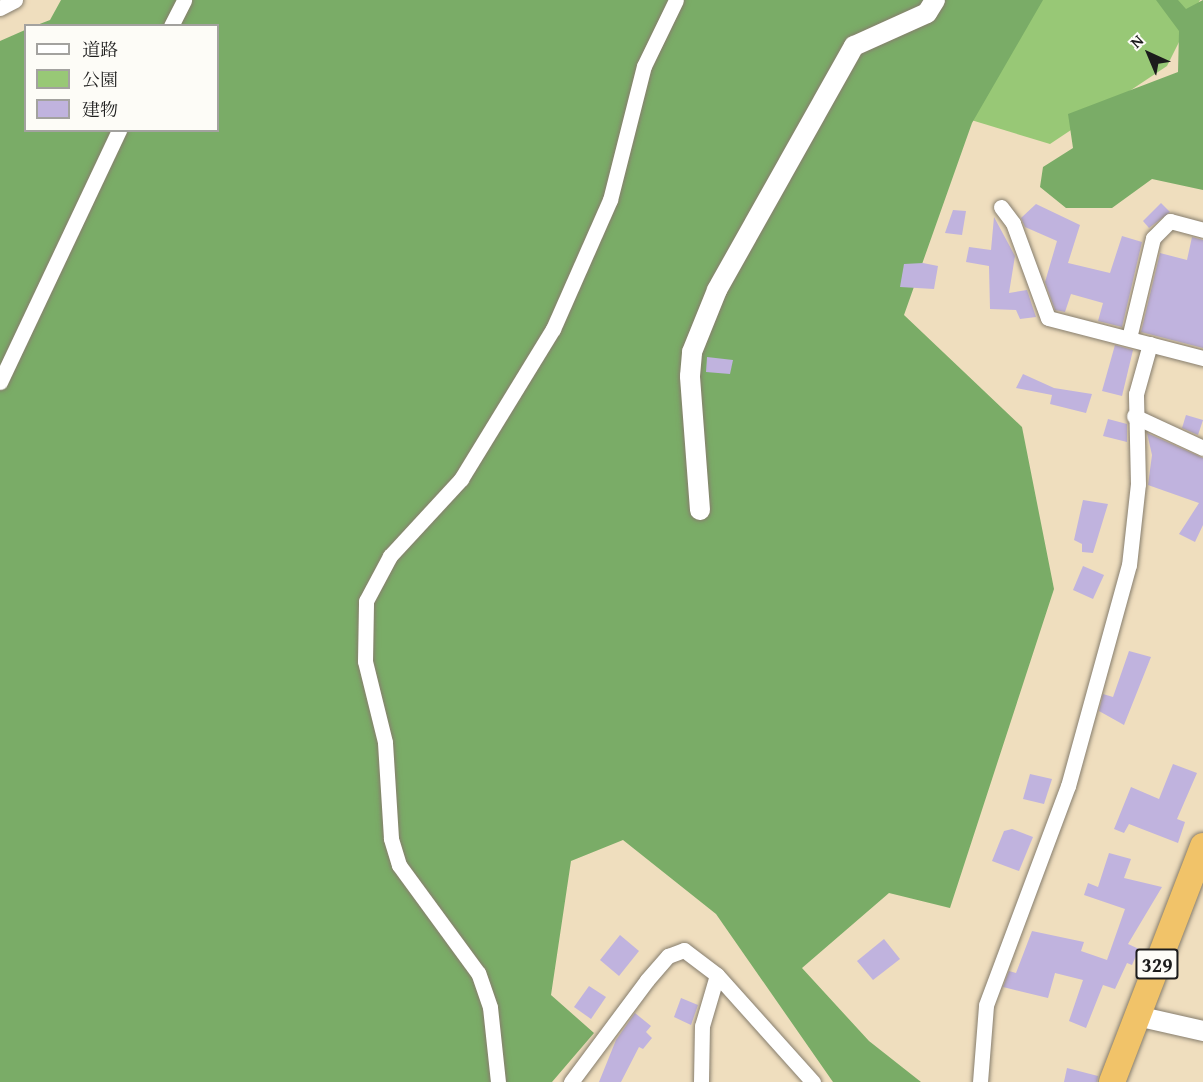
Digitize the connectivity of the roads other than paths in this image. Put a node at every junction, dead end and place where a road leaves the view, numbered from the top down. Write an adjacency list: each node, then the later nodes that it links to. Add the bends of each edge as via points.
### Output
1 (15, 0): 5 (street)
2 (184, 0): 6 (street)
3 (676, 0): 22 (street, via 644,66 610,200 553,329 460,479 390,556 366,601 365,661 385,741 391,838 399,865 478,973 490,1007)
4 (935, 0): 16 (street, via 927,13 854,46 717,290 692,352 690,376)
5 (0, 8)
6 (172, 24)
7 (118, 132): 13 (street)
8 (1001, 207): 10 (street, via 1013,223 1048,318)
9 (1203, 230): 10 (street, via 1170,221 1153,238)
10 (1129, 338): 11 (street)
11 (1150, 344): 12 (street); 14 (street)
12 (1203, 358)
13 (0, 382)
14 (1134, 416): 15 (street); 25 (street, via 1138,484 1129,565 1068,786 986,1005)
15 (1203, 448)
16 (700, 510)
17 (1203, 846): 19 (highway, 329)
18 (717, 975): 21 (street, via 684,950 668,956); 23 (street, via 702,1026); 24 (street)
19 (1137, 1016): 20 (street); 26 (highway, 329)
20 (1203, 1031)
21 (579, 1079)
22 (498, 1082)
23 (701, 1082)
24 (812, 1082)
25 (980, 1082)
26 (1112, 1082)

